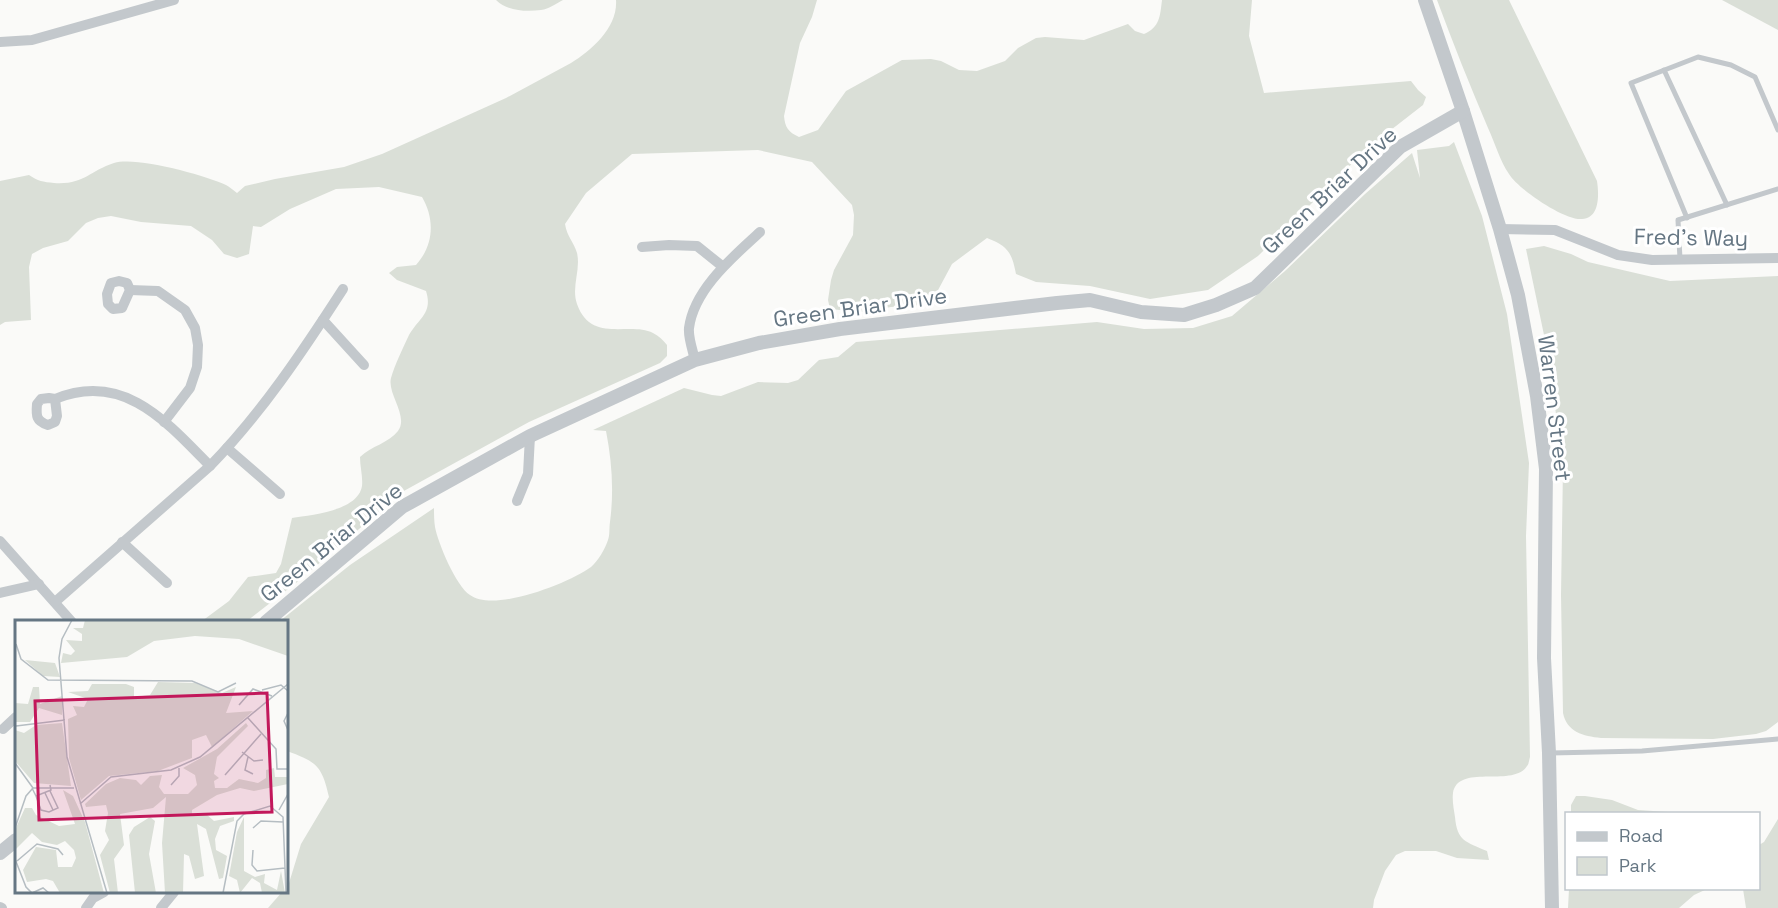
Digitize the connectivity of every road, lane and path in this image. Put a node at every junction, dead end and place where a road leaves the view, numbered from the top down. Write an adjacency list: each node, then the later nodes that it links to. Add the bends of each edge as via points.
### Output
1 (174, 0): 3 (street, via 32,40)
2 (1425, 0): 5 (street, Warren Street)
3 (0, 42)
4 (1664, 70): 6 (lane, via 1698,57 1731,64 1755,77); 8 (lane); 9 (lane, via 1631,83)
5 (1463, 111): 10 (street, Warren Street); 19 (street, Green Briar Drive, via 1400,147 1255,288 1216,305 1184,315 1141,312 1090,300 1057,303 840,328)
6 (1778, 130)
7 (1778, 189): 8 (lane)
8 (1727, 205): 9 (lane)
9 (1687, 218): 14 (lane, via 1678,220)
10 (1500, 229): 14 (street, Fred's Way, via 1555,230 1618,255); 39 (street, Warren Street, via 1518,296 1546,469 1544,658)
11 (760, 232): 15 (street)
12 (642, 247): 15 (street, via 697,246)
13 (1778, 258): 14 (street, Fred's Way)
14 (1680, 260)
15 (722, 266): 19 (street, via 699,298 689,329)
16 (343, 289): 18 (street)
17 (130, 290): 22 (street, via 158,291 185,310 195,327 197,366 190,388)
18 (323, 320): 20 (street); 24 (street)
19 (695, 360): 23 (street, Green Briar Drive)
20 (364, 365)
21 (55, 399): 22 (street, via 71,392 117,393 144,406)
22 (164, 422): 25 (street)
23 (530, 436): 27 (street, via 528,474); 35 (street, Green Briar Drive, via 402,507)
24 (227, 448): 25 (street); 26 (street)
25 (210, 466): 29 (street)
26 (280, 494)
27 (517, 501)
28 (0, 542): 31 (street)
29 (122, 542): 30 (street); 33 (street)
30 (167, 583)
31 (39, 584): 32 (street); 33 (street)
32 (0, 593)
33 (55, 602): 34 (street)
34 (71, 620)
35 (267, 620)
36 (15, 718): 37 (street)
37 (3, 729)
38 (1778, 739): 39 (lane, via 1642,752)
39 (1549, 753): 46 (street, Warren Street)
40 (15, 841): 41 (street)
41 (0, 853)
42 (101, 893): 44 (street)
43 (172, 893): 45 (street)
44 (86, 908)
45 (161, 908)
46 (1552, 908)

